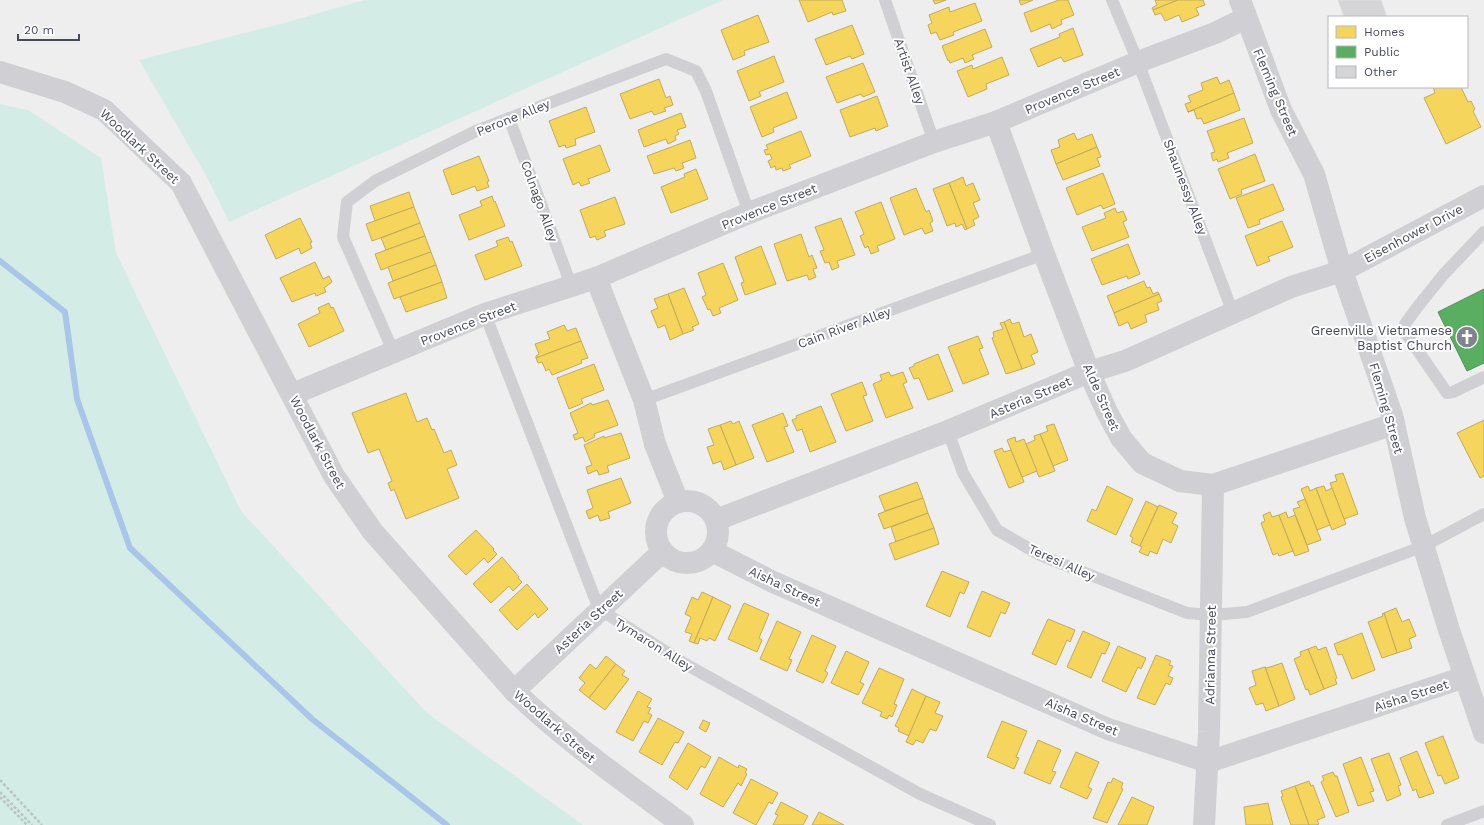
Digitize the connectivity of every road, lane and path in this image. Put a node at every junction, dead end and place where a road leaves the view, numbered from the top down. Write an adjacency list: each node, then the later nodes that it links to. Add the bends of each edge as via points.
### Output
1 (885, 0): 8 (lane, Artist Alley)
2 (1112, 0): 4 (lane)
3 (1243, 9): 4 (street, Provence Street, via 1215,33); 13 (street, Fleming Street, via 1281,110 1314,174)
4 (1138, 62): 7 (street, Provence Street); 16 (lane, Shaunessy Alley)
5 (0, 72): 21 (street, Woodlark Street, via 66,92 104,110 181,183)
6 (509, 118): 10 (lane, Perone Alley, via 666,59 696,71 706,91); 15 (lane, Colnago Alley); 18 (lane, Perone Alley, via 478,130 375,181 347,202 343,237)
7 (996, 122): 8 (street, Provence Street); 12 (street, Alde Street)
8 (934, 142): 10 (street, Provence Street)
9 (1482, 200): 13 (street, Eisenhower Drive)
10 (749, 213): 14 (street, Provence Street)
11 (1484, 232): 20 (lane, via 1444,274 1405,324 1405,332 1447,393)
12 (1044, 254): 19 (street, Alde Street); 22 (lane, Cain River Alley)
13 (1342, 270): 16 (street, Asteria Street, via 1291,287); 23 (street, Fleming Street)
14 (596, 278): 15 (street, Provence Street); 22 (street)
15 (571, 285): 17 (street, Provence Street)
16 (1233, 313): 19 (street, Asteria Street, via 1125,361)
17 (485, 314): 18 (street, Provence Street); 32 (lane)
18 (394, 353): 21 (street, Provence Street)
19 (1090, 372): 24 (street, Asteria Street); 25 (street, Alde Street, via 1121,438 1142,463 1180,480)
20 (1484, 377)
21 (293, 394): 35 (street, Woodlark Street, via 334,476 373,532)
22 (644, 400): 26 (street, via 655,444)
23 (1394, 424): 25 (street, Alde Street); 29 (street, Fleming Street, via 1415,518)
24 (948, 431): 28 (street, Asteria Street); 33 (lane, Teresi Alley, via 963,473 997,530 1042,556 1187,614)
25 (1213, 485): 33 (street, Adrianna Street)
26 (678, 502): 28 (street, via 698,502 712,513); 31 (street, via 667,507 655,528 656,540)
27 (1484, 514): 29 (lane, Teresi Alley)
28 (716, 520): 30 (street, via 718,536)
29 (1424, 546): 33 (lane, Teresi Alley, via 1247,612); 34 (street, Fleming Street)
30 (712, 551): 31 (street, via 707,557 691,564 670,559); 37 (street, Aisha Street, via 773,582 1108,729)
31 (662, 552): 32 (street, Asteria Street)
32 (599, 609): 35 (street, Asteria Street); 46 (lane, Tymaron Alley, via 687,665 920,794)
33 (1212, 616): 37 (street, Adrianna Street)
34 (1465, 677): 36 (street, Fleming Street); 37 (street, Aisha Street)
35 (514, 691): 45 (street, Woodlark Street, via 576,746)
36 (1484, 733)
37 (1208, 762): 47 (street, Adrianna Street)
38 (0, 780): 44 (path)
39 (0, 792): 43 (path)
40 (0, 797): 42 (path)
41 (1484, 811): 48 (lane)
42 (27, 825)
43 (32, 825)
44 (42, 825)
45 (683, 825)
46 (990, 825)
47 (1204, 825)
48 (1447, 825)

